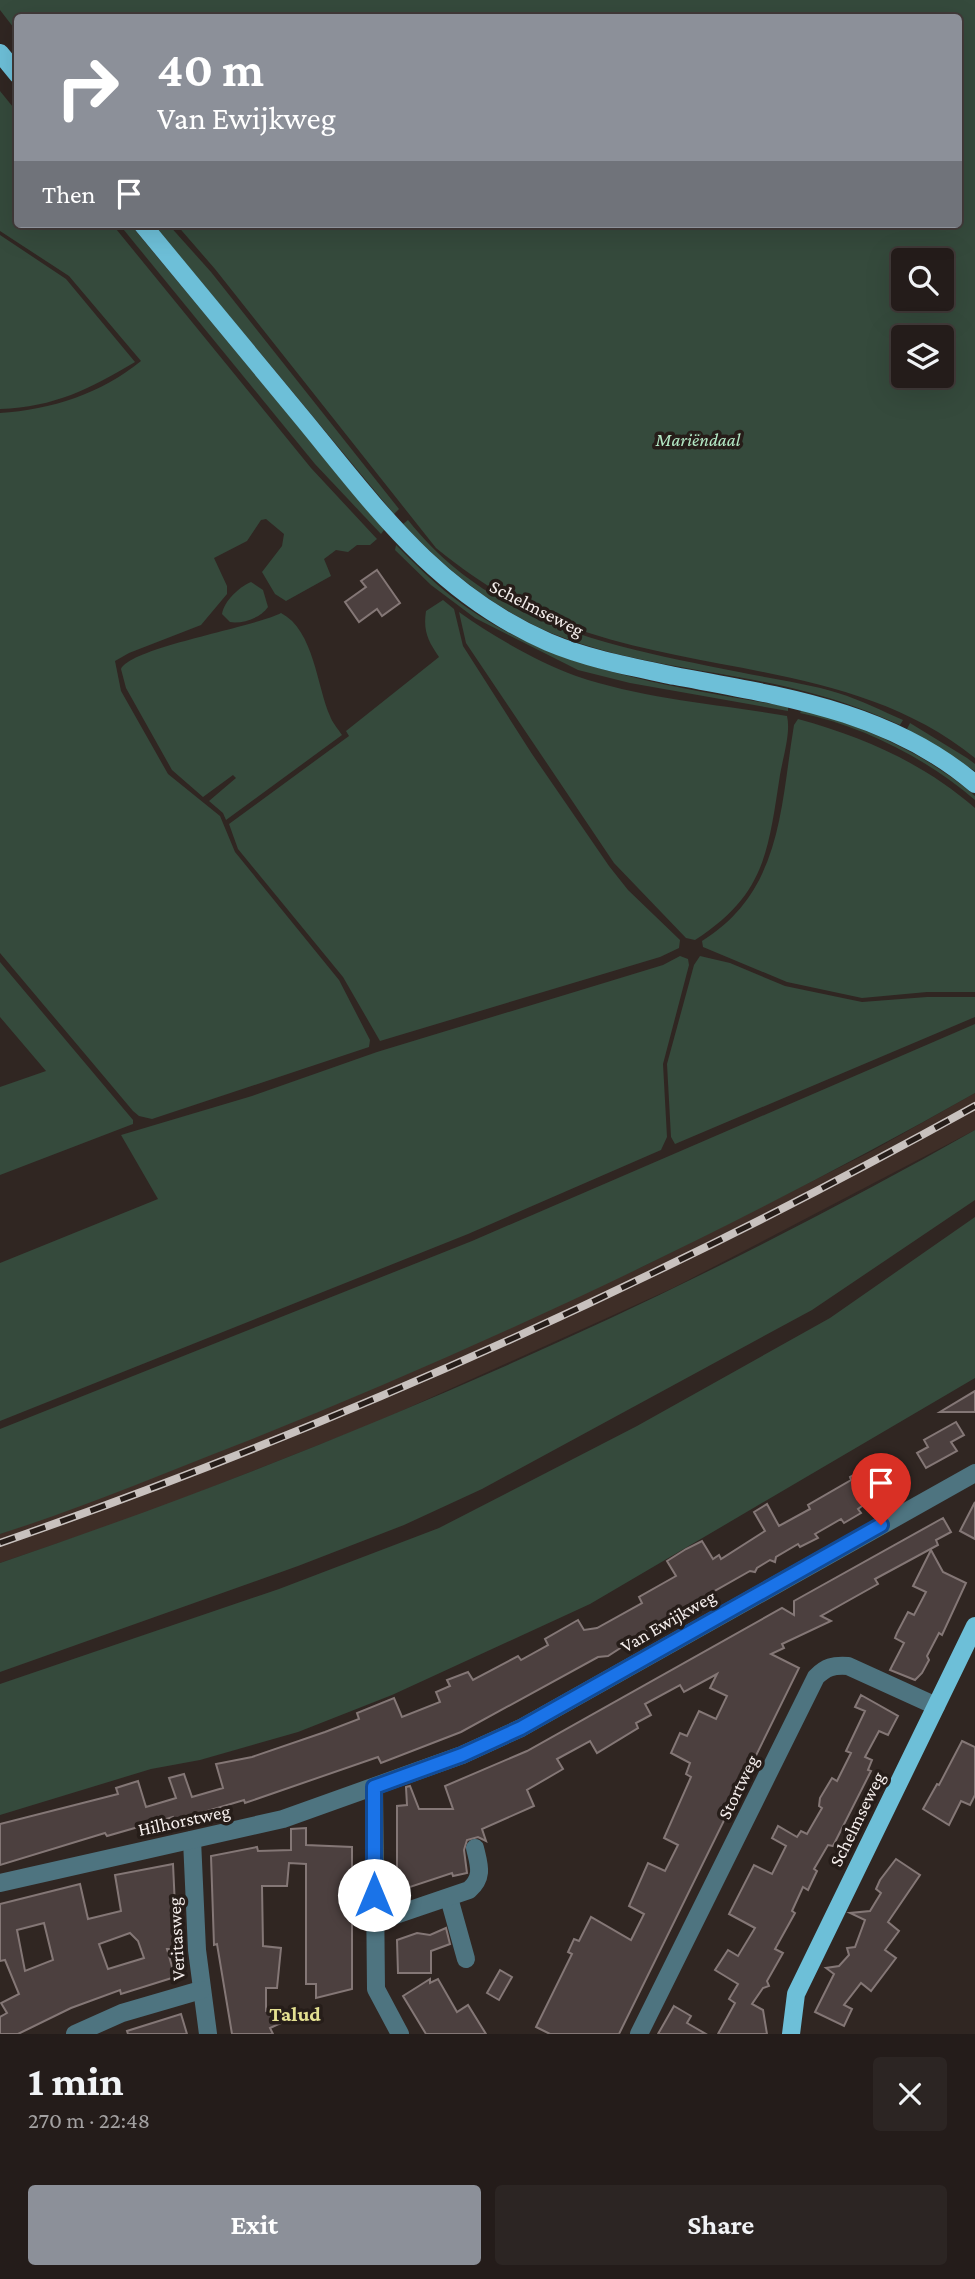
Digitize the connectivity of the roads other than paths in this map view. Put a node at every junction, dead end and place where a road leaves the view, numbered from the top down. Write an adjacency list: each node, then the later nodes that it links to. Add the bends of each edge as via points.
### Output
1 (0, 53): 2 (main road)
2 (14, 70)
3 (145, 228): 4 (main road, Schelmseweg, via 393,529 457,589 501,618 588,657 847,712 900,734)
4 (975, 783)
5 (975, 1473): 8 (street, Van Ewijkweg, via 521,1728)
6 (975, 1626): 7 (main road, Schelmseweg)
7 (936, 1706): 19 (street, Stortweg, via 848,1666 825,1668 816,1677); 20 (main road, Schelmseweg, via 796,1994)
8 (374, 1787): 9 (street, Hilhorstweg, via 283,1819); 13 (street)
9 (192, 1840): 11 (street, Hilhorstweg); 15 (street, Veritasweg)
10 (475, 1848): 12 (street, via 479,1879 470,1890)
11 (0, 1883)
12 (449, 1898): 13 (street); 14 (street)
13 (375, 1922): 18 (street, via 376,1989)
14 (466, 1959)
15 (201, 1990): 16 (street, via 122,2013); 17 (street, Veritasweg)
16 (75, 2034)
17 (208, 2034)
18 (400, 2034)
19 (639, 2034)
20 (791, 2034)

